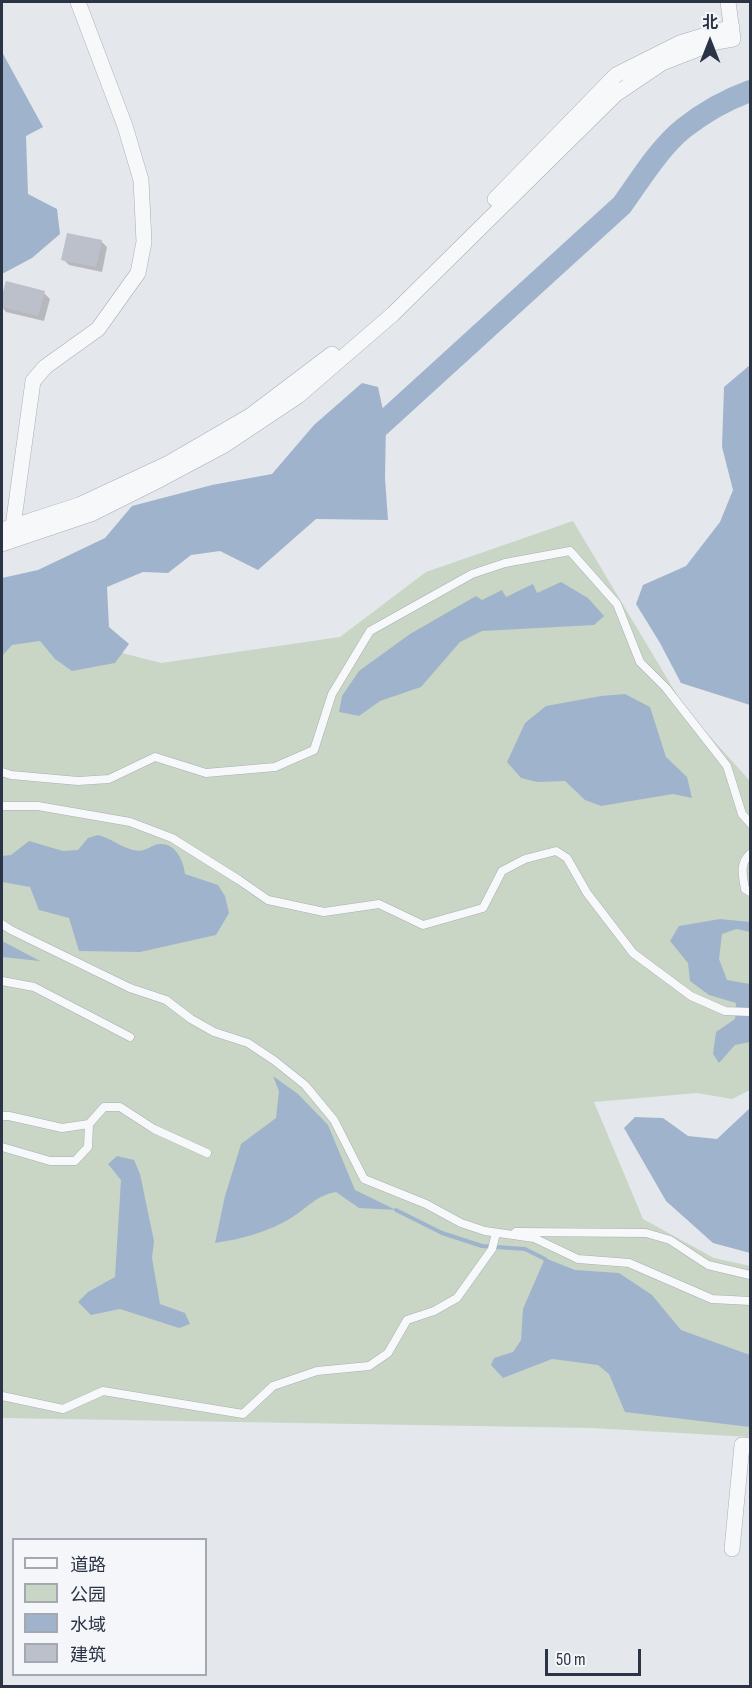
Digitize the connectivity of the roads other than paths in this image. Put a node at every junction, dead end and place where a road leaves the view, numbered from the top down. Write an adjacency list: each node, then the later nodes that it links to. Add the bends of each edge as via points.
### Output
1 (78, 2): 3 (street, via 141,180 144,242 138,273 98,328 45,367 33,381)
2 (728, 2): 3 (street, via 733,33 680,43 616,75 355,336 250,416 159,468)
3 (12, 531): 4 (street)
4 (2, 543)
5 (2, 771): 7 (lane, via 78,781 109,779 155,757 206,773 275,767 314,750 332,694 370,631 472,574 505,563 570,551 617,604 640,662 666,688 727,766 742,814)
6 (2, 806): 12 (lane, via 38,806 130,822 172,838 268,900 324,912 379,904 423,925 483,908 502,871 525,859 556,851 567,858 587,893 633,953 691,996 725,1011)
7 (750, 823)
8 (750, 854): 9 (lane, via 742,870 746,889)
9 (750, 891)
10 (2, 924): 18 (lane, via 130,988 166,1000 190,1020 214,1032 248,1043 305,1085 334,1120 364,1179 461,1223)
11 (2, 981): 13 (lane, via 34,987)
12 (750, 1012)
13 (130, 1037)
14 (2, 1116): 15 (lane, via 62,1128)
15 (89, 1124): 16 (lane, via 88,1148 75,1161 50,1161); 17 (lane, via 104,1107 120,1107 154,1130)
16 (2, 1147)
17 (207, 1153)
18 (496, 1233): 19 (lane, via 646,1233 670,1240 708,1265); 20 (lane, via 534,1238 578,1259 629,1263 712,1299); 21 (lane, via 492,1249 457,1298 407,1320 388,1353 369,1366 317,1371 273,1386 243,1414 103,1391 63,1409)
19 (750, 1275)
20 (750, 1301)
21 (2, 1396)
22 (750, 1446): 23 (street, via 742,1445)
23 (732, 1549)

